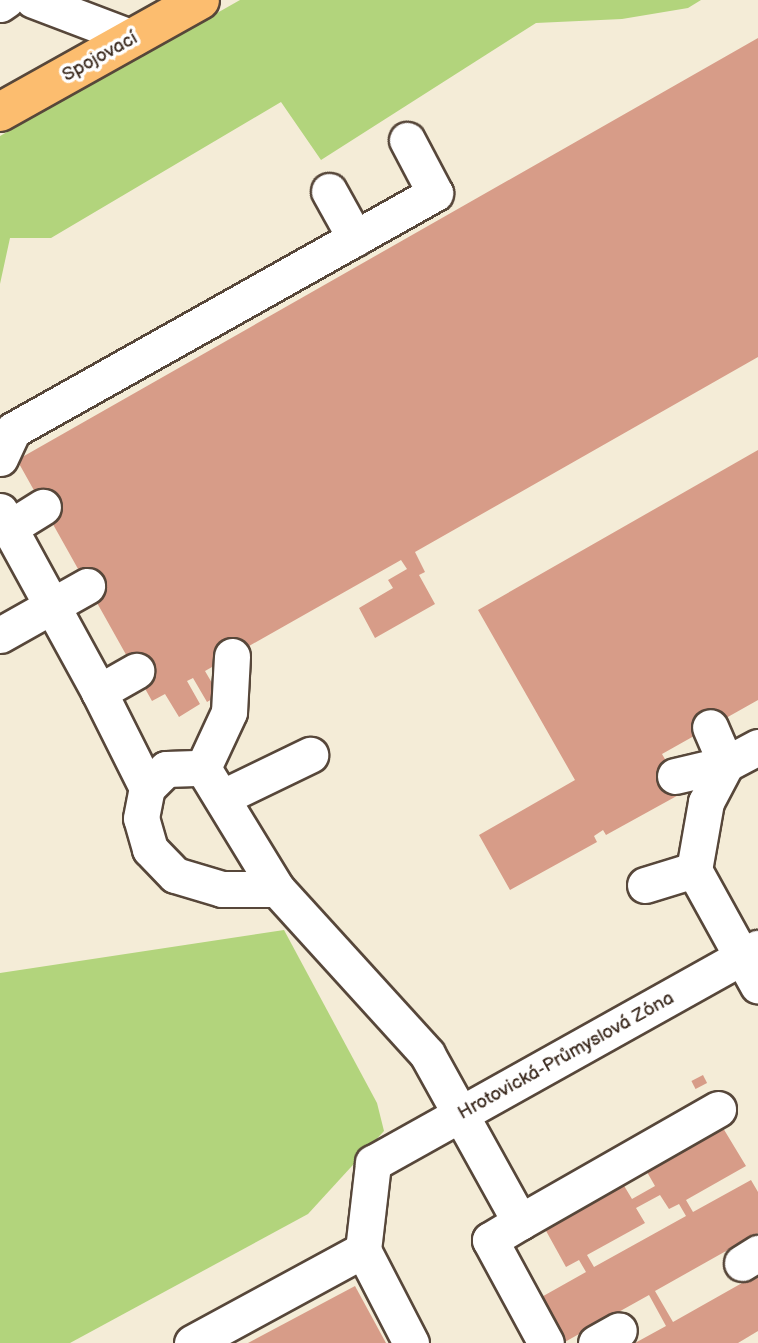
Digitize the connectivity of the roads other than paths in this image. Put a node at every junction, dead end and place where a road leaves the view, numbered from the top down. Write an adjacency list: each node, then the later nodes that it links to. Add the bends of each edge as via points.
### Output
1 (6, 0): 4 (street)
2 (33, 0): 5 (street)
3 (200, 0): 5 (main road, Spojovací)
4 (0, 4)
5 (133, 38): 6 (main road, Spojovací)
6 (0, 112)
7 (407, 141): 9 (street, via 436,193)
8 (329, 191): 9 (street)
9 (355, 238): 10 (street, via 13,430)
10 (0, 458)
11 (43, 507): 12 (street)
12 (4, 520): 14 (street)
13 (88, 586): 14 (street)
14 (52, 607): 15 (street); 18 (street)
15 (0, 635)
16 (232, 656): 23 (street, via 229,712)
17 (136, 671): 18 (street)
18 (99, 692): 25 (street)
19 (710, 727): 22 (street)
20 (758, 747): 22 (street)
21 (310, 755): 26 (street)
22 (726, 764): 24 (street); 27 (street, via 706,802)
23 (203, 768): 25 (street, via 166,769); 26 (street)
24 (675, 776)
25 (147, 788): 29 (street, via 141,818 150,849 175,875 222,889)
26 (223, 797): 29 (street)
27 (694, 870): 28 (street); 30 (street)
28 (645, 884)
29 (277, 889): 32 (street, via 427,1054)
30 (753, 963): 32 (street, Hrotovická-Průmyslová Zóna)
31 (718, 1109): 33 (street)
32 (462, 1115): 33 (street); 34 (street, Hrotovická-Průmyslová Zóna, via 373,1163)
33 (520, 1222): 37 (street, via 490,1240)
34 (363, 1250): 35 (street); 36 (street)
35 (192, 1343)
36 (411, 1343)
37 (546, 1343)

